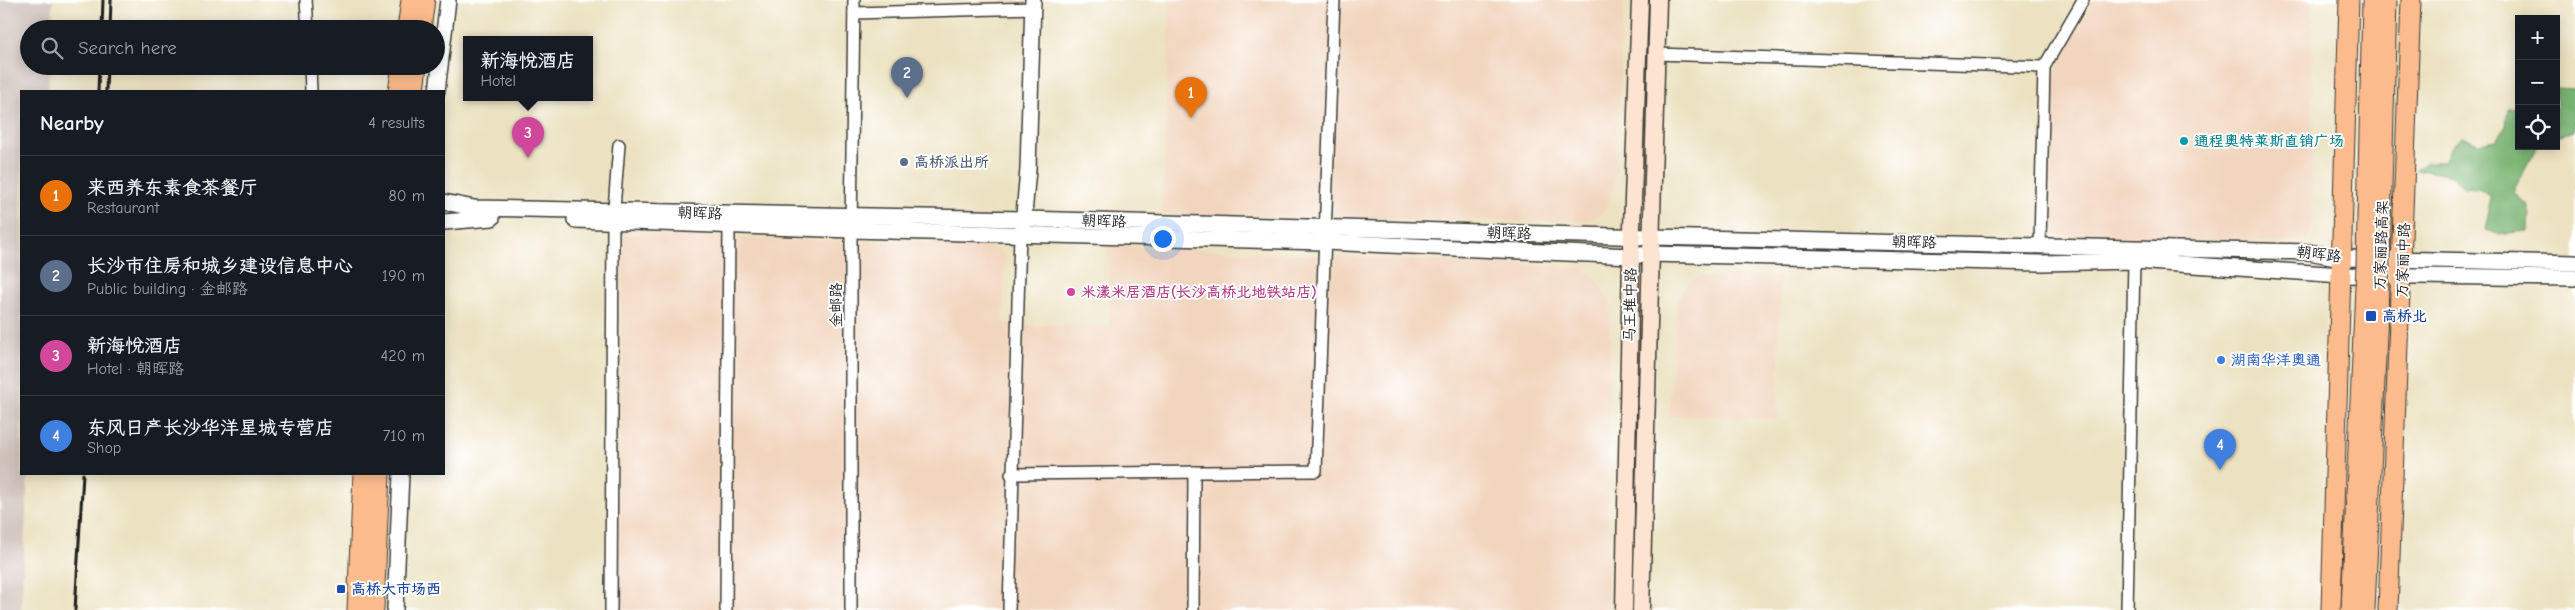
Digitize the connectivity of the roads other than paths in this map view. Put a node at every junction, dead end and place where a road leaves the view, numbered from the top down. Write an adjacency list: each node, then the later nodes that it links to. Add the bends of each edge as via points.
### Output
1 (306, 0): 16 (street)
2 (411, 0): 17 (main road)
3 (424, 0): 18 (main road)
4 (448, 0): 19 (street)
5 (854, 0): 15 (street, 金邮路)
6 (1334, 0): 38 (street)
7 (1640, 0): 39 (main road, 马王堆中路)
8 (1658, 0): 20 (main road, 马王堆中路)
9 (2083, 0): 21 (street)
10 (2349, 0): 46 (main road)
11 (2372, 0): 66 (main road, 万家丽路高架, bridge, via 2366,264)
12 (2387, 0): 67 (main road, 万家丽路高架, bridge, via 2380,265)
13 (2411, 0): 47 (main road, 万家丽中路)
14 (1033, 4): 15 (street); 33 (street)
15 (854, 13): 35 (street, 金邮路)
16 (307, 20)
17 (408, 20)
18 (422, 20)
19 (445, 25)
20 (1656, 54): 21 (street); 40 (main road, 马王堆中路)
21 (2044, 66): 41 (street)
22 (310, 75): 26 (street)
23 (401, 75): 27 (main road)
24 (416, 75): 28 (main road)
25 (439, 75): 29 (street)
26 (311, 90)
27 (398, 90)
28 (414, 90)
29 (437, 90)
30 (620, 145): 32 (street)
31 (445, 202): 32 (street, 朝晖路, via 474,208)
32 (614, 215): 34 (street, 朝晖路, via 477,218); 35 (street, 朝晖路); 36 (street, 朝晖路); 57 (street)
33 (1025, 218): 35 (street, 朝晖路); 37 (street); 38 (street, 朝晖路)
34 (445, 222)
35 (851, 224): 36 (street, 朝晖路); 37 (street, 朝晖路); 59 (street, 金邮路)
36 (729, 225): 58 (street)
37 (1020, 235): 38 (street, 朝晖路); 50 (street)
38 (1325, 235): 39 (street, 朝晖路); 43 (street, 朝晖路); 49 (street, via 1316,471)
39 (1632, 236): 40 (street, 朝晖路); 43 (main road, 马王堆中路)
40 (1651, 237): 41 (street, 朝晖路); 42 (main road, 马王堆中路)
41 (2040, 244): 46 (street, 朝晖路, via 2308,252)
42 (1650, 254): 43 (street, 朝晖路); 44 (street, 朝晖路, via 2041,262); 63 (main road, 马王堆中路)
43 (1631, 256): 62 (main road, 马王堆中路)
44 (2134, 260): 46 (street, 朝晖路); 64 (street)
45 (2575, 263): 47 (street, 朝晖路)
46 (2342, 266): 47 (street, 朝晖路); 65 (main road)
47 (2403, 267): 48 (street, 朝晖路); 68 (main road, 万家丽中路)
48 (2575, 278)
49 (1194, 472): 50 (street); 61 (street)
50 (1011, 474): 60 (street)
51 (363, 475): 54 (main road)
52 (380, 475): 55 (main road)
53 (401, 475): 56 (street)
54 (357, 610)
55 (374, 610)
56 (396, 610)
57 (611, 610)
58 (726, 610)
59 (851, 610)
60 (1008, 610)
61 (1193, 610)
62 (1624, 610)
63 (1641, 610)
64 (2127, 610)
65 (2331, 610)
66 (2351, 610)
67 (2365, 610)
68 (2388, 610)

